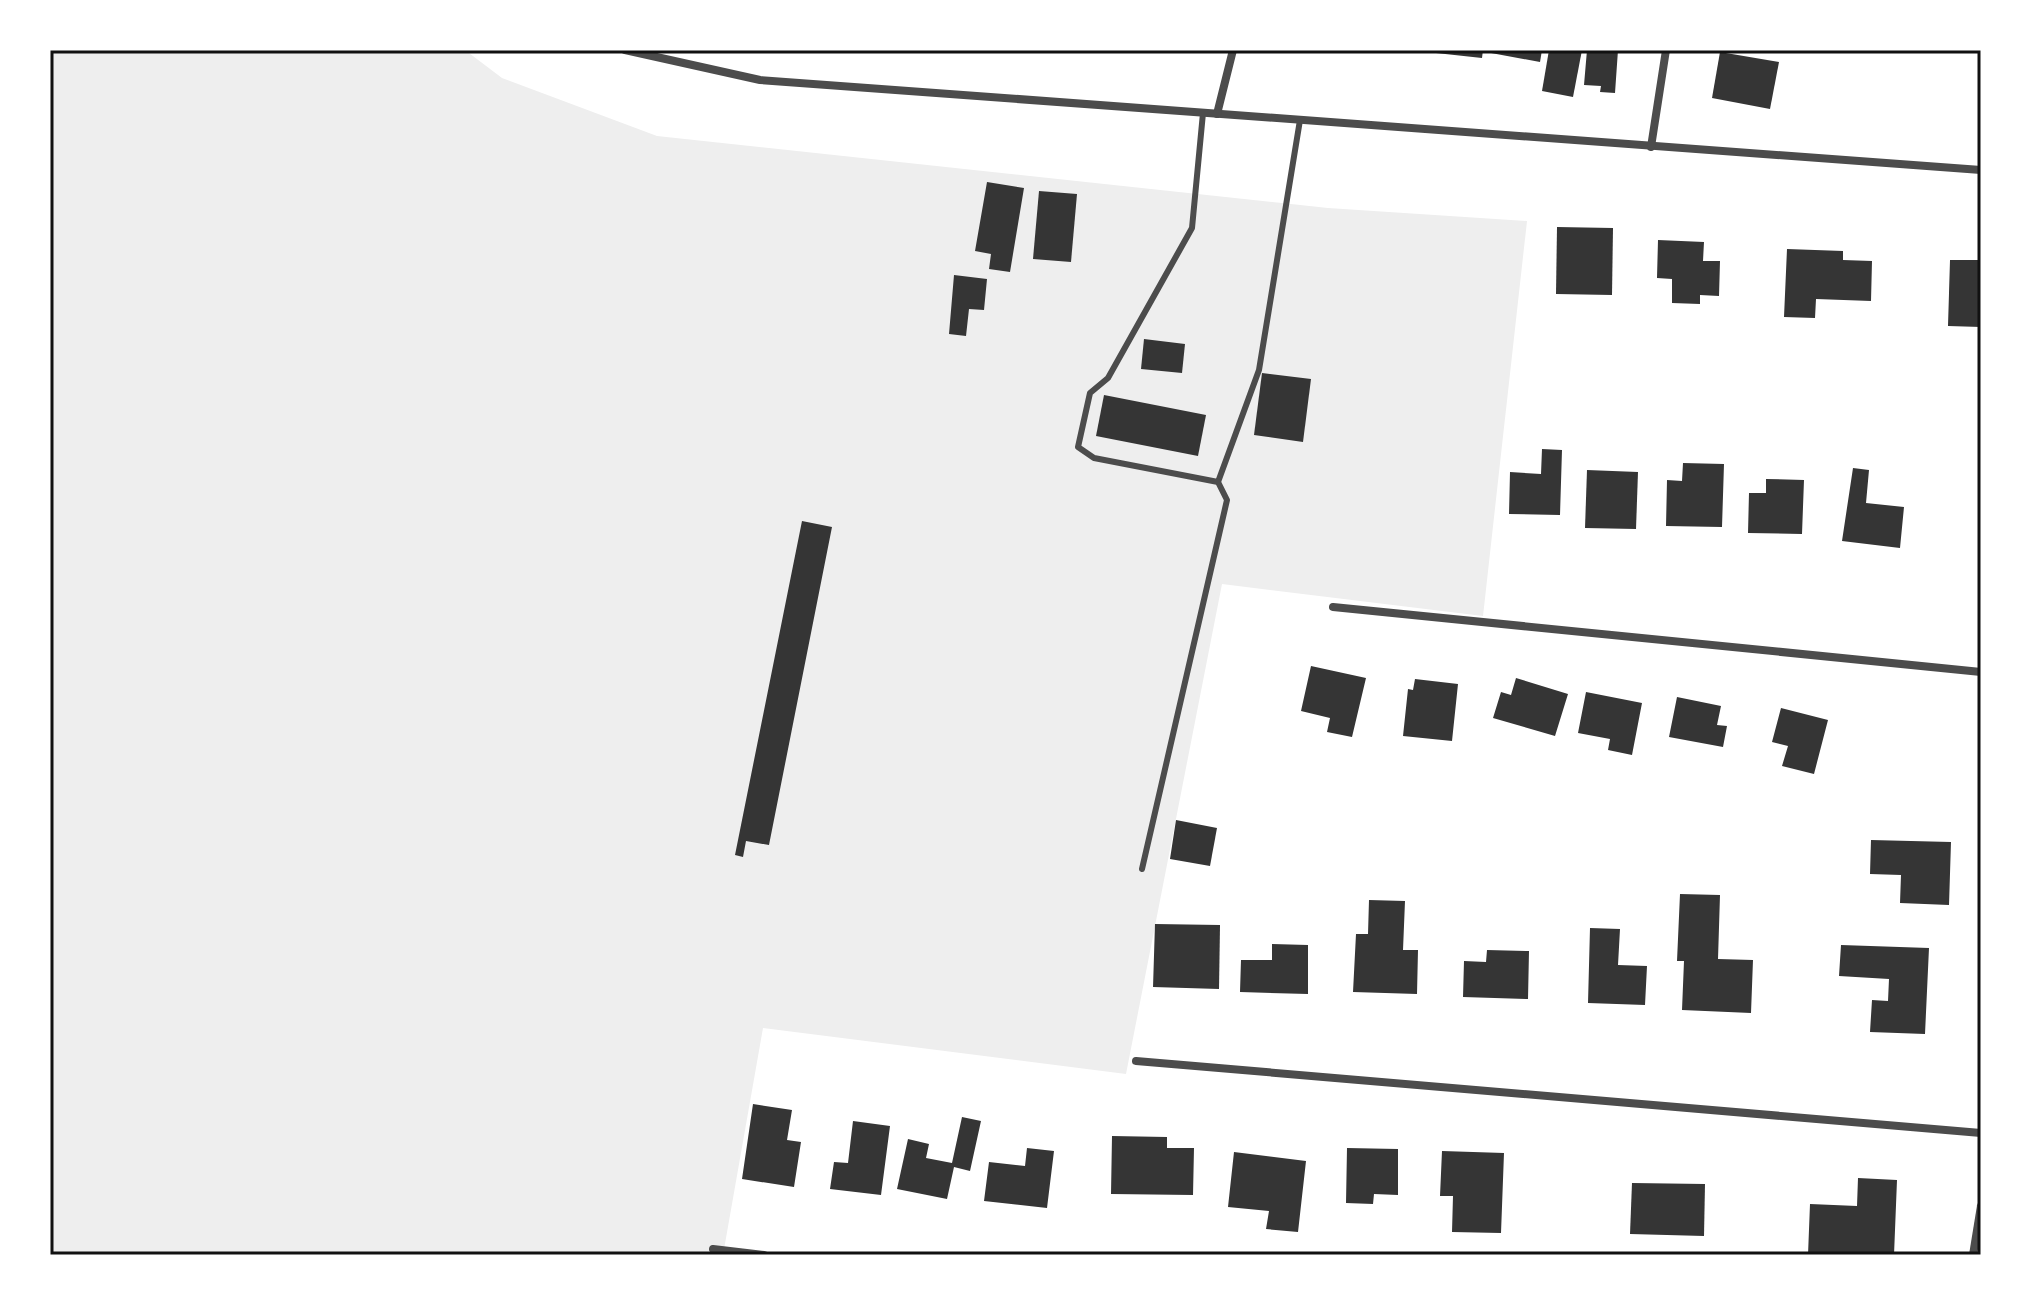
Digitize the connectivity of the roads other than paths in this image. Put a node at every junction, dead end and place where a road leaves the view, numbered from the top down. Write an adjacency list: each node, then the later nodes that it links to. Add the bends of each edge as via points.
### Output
1 (625, 50): 4 (street, via 760,80)
2 (1233, 50): 5 (street)
3 (1666, 50): 7 (street)
4 (1203, 113): 5 (street); 9 (lane, via 1192,228 1108,378 1090,393 1078,447 1094,458)
5 (1217, 114): 6 (street)
6 (1300, 120): 7 (street); 9 (lane, via 1259,370)
7 (1651, 147): 8 (street)
8 (1981, 170)
9 (1218, 482): 12 (lane, via 1227,500)
10 (1333, 607): 11 (street)
11 (1981, 672)
12 (1142, 869)
13 (1136, 1061): 14 (street)
14 (1981, 1133)
15 (1981, 1206): 18 (street)
16 (713, 1249): 17 (street)
17 (764, 1255)
18 (1973, 1255)

